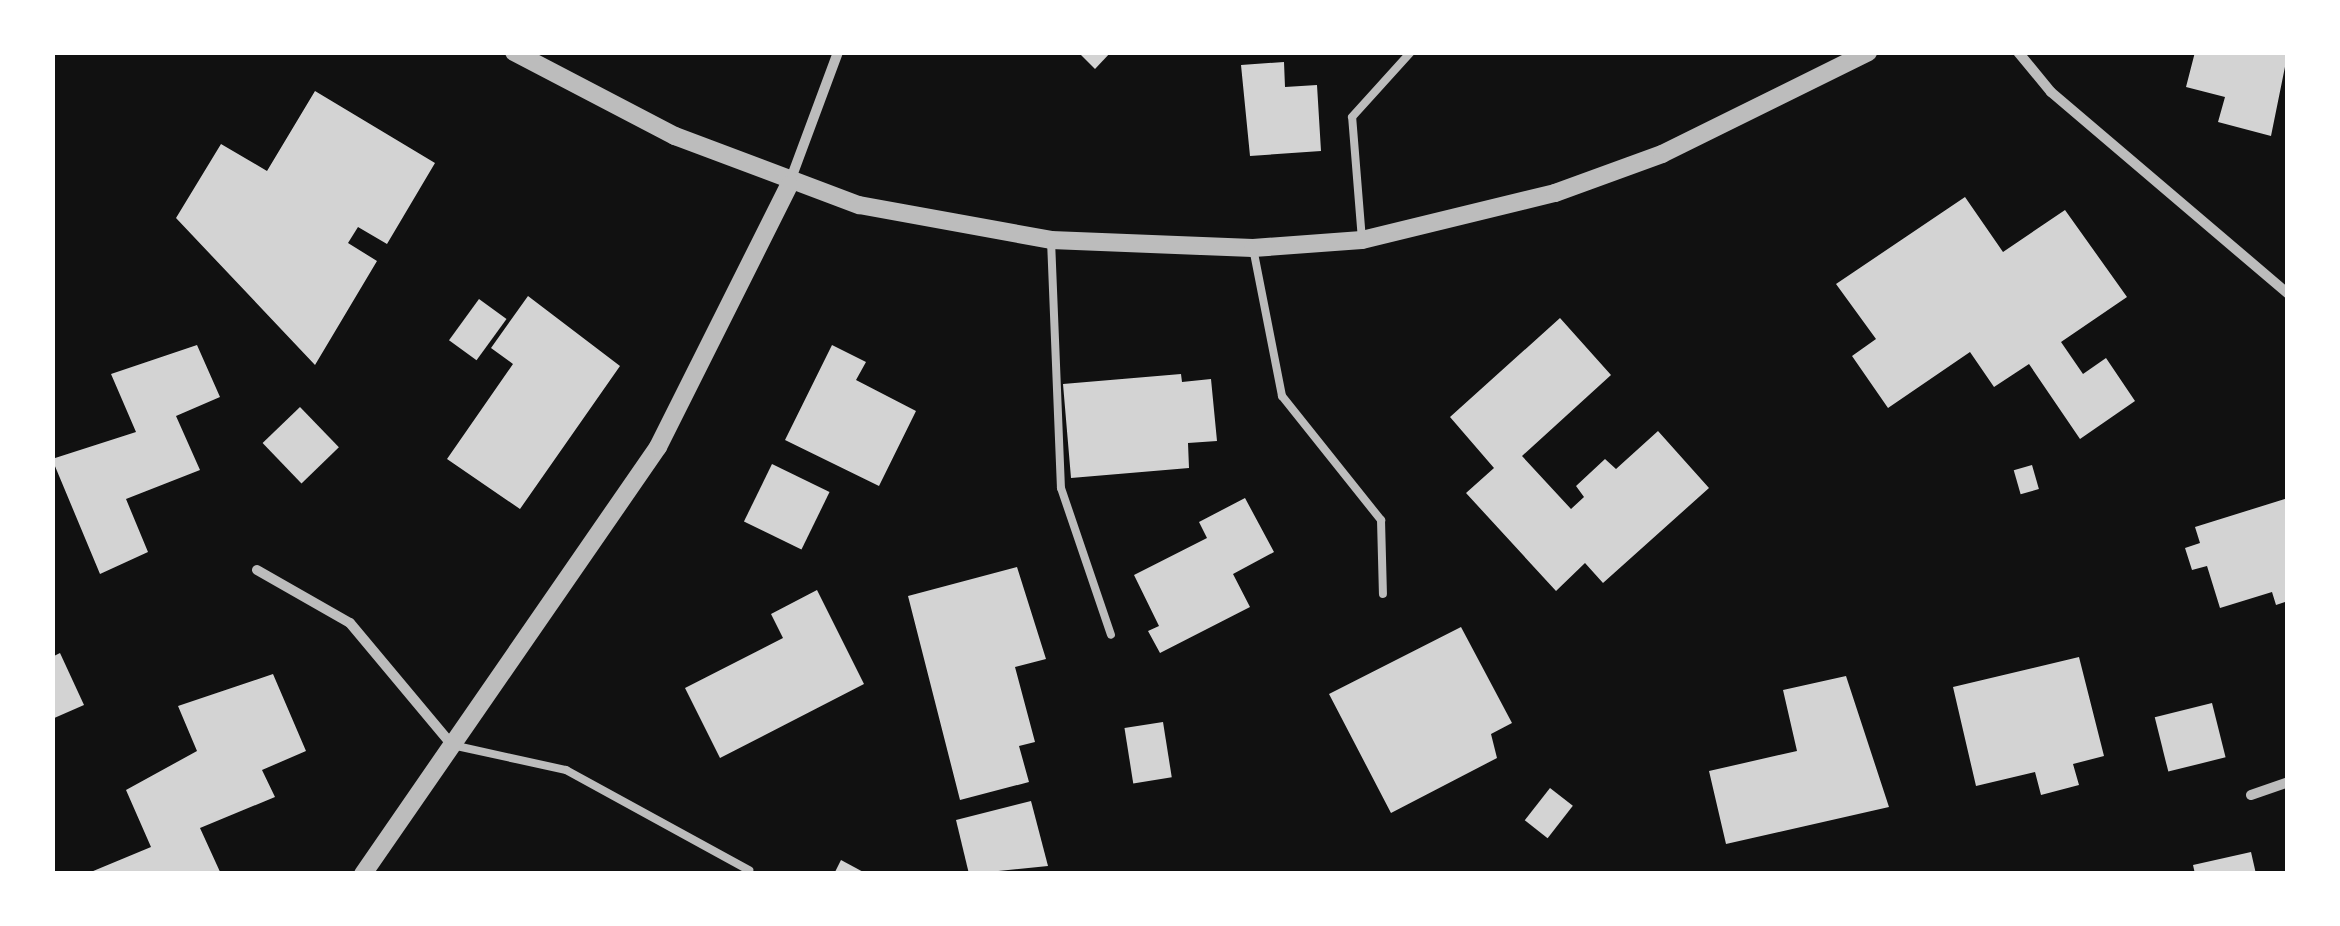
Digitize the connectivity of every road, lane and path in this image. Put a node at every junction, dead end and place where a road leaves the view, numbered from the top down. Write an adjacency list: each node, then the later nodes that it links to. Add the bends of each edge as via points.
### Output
1 (514, 52): 6 (street)
2 (838, 52): 6 (street)
3 (1412, 52): 8 (lane, via 1352,117)
4 (1868, 52): 8 (street, via 1662,154 1555,194)
5 (2018, 52): 10 (street, via 2050,92)
6 (789, 185): 7 (street); 14 (street, via 658,447)
7 (1051, 240): 9 (street); 13 (lane, via 1061,488)
8 (1362, 240): 9 (street)
9 (1254, 248): 12 (lane, via 1282,396 1381,520)
10 (2288, 294)
11 (258, 570): 14 (street, via 350,623)
12 (1383, 594)
13 (1112, 636)
14 (452, 745): 17 (lane, via 566,770); 18 (street)
15 (2288, 782): 16 (street)
16 (2251, 794)
17 (749, 870)
18 (363, 874)

